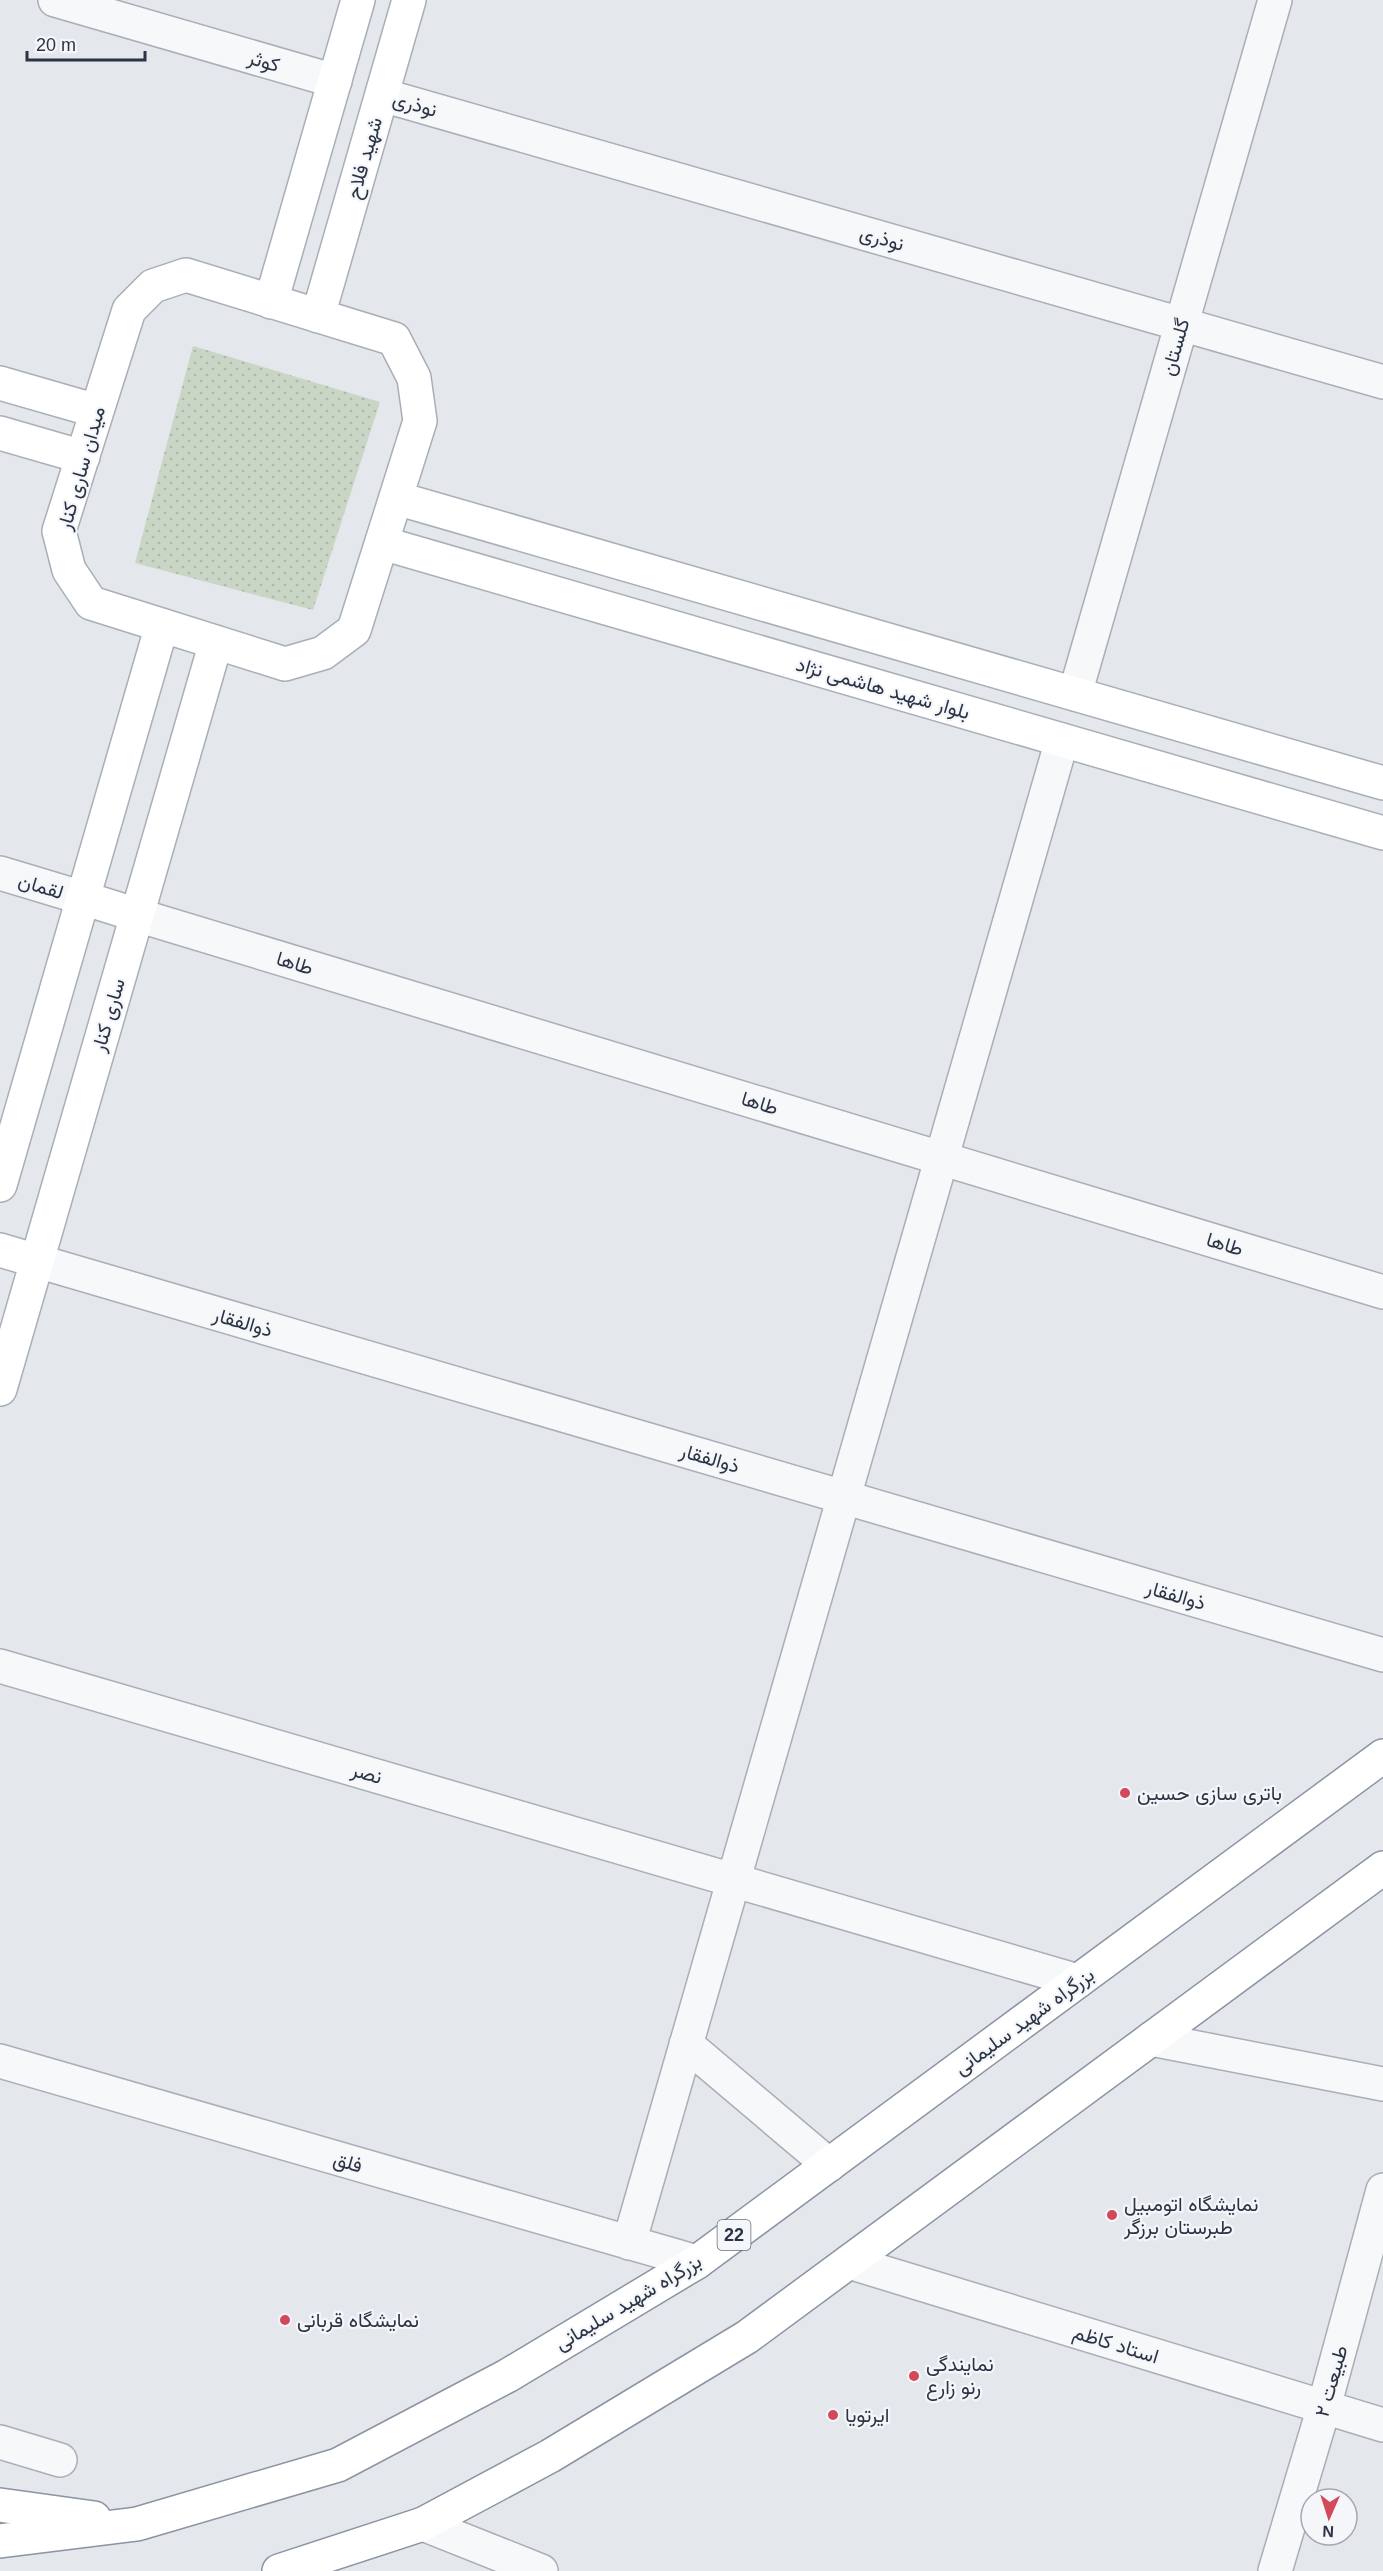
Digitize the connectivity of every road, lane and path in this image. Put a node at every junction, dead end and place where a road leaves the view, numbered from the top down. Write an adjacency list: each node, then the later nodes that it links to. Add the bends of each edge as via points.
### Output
1 (55, 0): 5 (street, کوثر)
2 (358, 0): 5 (main road)
3 (409, 0): 6 (main road, شهید فلاح)
4 (1275, 0): 9 (street, گلستان)
5 (334, 81): 7 (main road)
6 (382, 95): 8 (main road, شهید فلاح); 9 (street, نوذری)
7 (271, 302): 8 (main road, میدان ساری کنار); 12 (main road, میدان ساری کنار, via 186,275 153,286 129,310)
8 (318, 316): 15 (main road, میدان ساری کنار, via 394,339 414,378 420,421)
9 (1181, 324): 10 (street, نوذری); 19 (street, گلستان)
10 (1383, 382)
11 (0, 383): 12 (main road)
12 (97, 411): 14 (main road, میدان ساری کنار)
13 (0, 433): 14 (main road)
14 (83, 457): 17 (main road, میدان ساری کنار, via 59,531 69,570 91,603)
15 (396, 498): 16 (main road, میدان ساری کنار); 19 (main road)
16 (382, 543): 18 (main road, میدان ساری کنار, via 354,630 323,652 285,664); 20 (main road, بلوار شهید هاشمی نژاد)
17 (162, 625): 18 (main road, میدان ساری کنار); 24 (main road)
18 (216, 642): 25 (main road, ساری کنار)
19 (1075, 694): 20 (main road); 21 (main road)
20 (1062, 740): 22 (main road, بلوار شهید هاشمی نژاد); 26 (street)
21 (1383, 783)
22 (1383, 833)
23 (0, 873): 24 (street, لقمان)
24 (83, 898): 25 (main road); 27 (main road)
25 (137, 915): 26 (street, طاها); 29 (main road, ساری کنار)
26 (941, 1158): 30 (street, طاها); 32 (street)
27 (0, 1185)
28 (0, 1250): 29 (main road)
29 (37, 1261): 31 (main road, ساری کنار); 32 (street, ذوالفقار)
30 (1383, 1292)
31 (0, 1389)
32 (843, 1497): 33 (street, ذوالفقار); 37 (street)
33 (1383, 1655)
34 (0, 1666): 37 (street, نصر)
35 (1383, 1756): 38 (main road, بزرگراه شهید سلیمانی / 22)
36 (1383, 1868): 39 (main road)
37 (733, 1880): 38 (street, نصر); 40 (street)
38 (1078, 1981): 43 (main road, بزرگراه شهید سلیمانی / 22)
39 (1151, 2039): 42 (street); 47 (main road)
40 (686, 2044): 43 (street); 45 (street)
41 (0, 2061): 45 (street, فلق)
42 (1383, 2084)
43 (829, 2165): 46 (main road, بزرگراه شهید سلیمانی / 22)
44 (1383, 2190): 48 (street, طبیعت ۲)
45 (629, 2243): 46 (street, فلق)
46 (696, 2262): 54 (main road, بزرگراه شهید سلیمانی / 22, via 507,2376 338,2465)
47 (849, 2262): 48 (street, استاد کاظم); 53 (main road, via 737,2343 550,2456)
48 (1324, 2407): 49 (street, استاد کاظم); 58 (street, طبیعت ۲)
49 (1383, 2425)
50 (0, 2442): 51 (street)
51 (60, 2460)
52 (0, 2505): 54 (main road)
53 (423, 2523): 56 (main road); 57 (street)
54 (137, 2524): 55 (main road, بزرگراه شهید سلیمانی / 22)
55 (0, 2541)
56 (279, 2571)
57 (541, 2571)
58 (1275, 2571)

